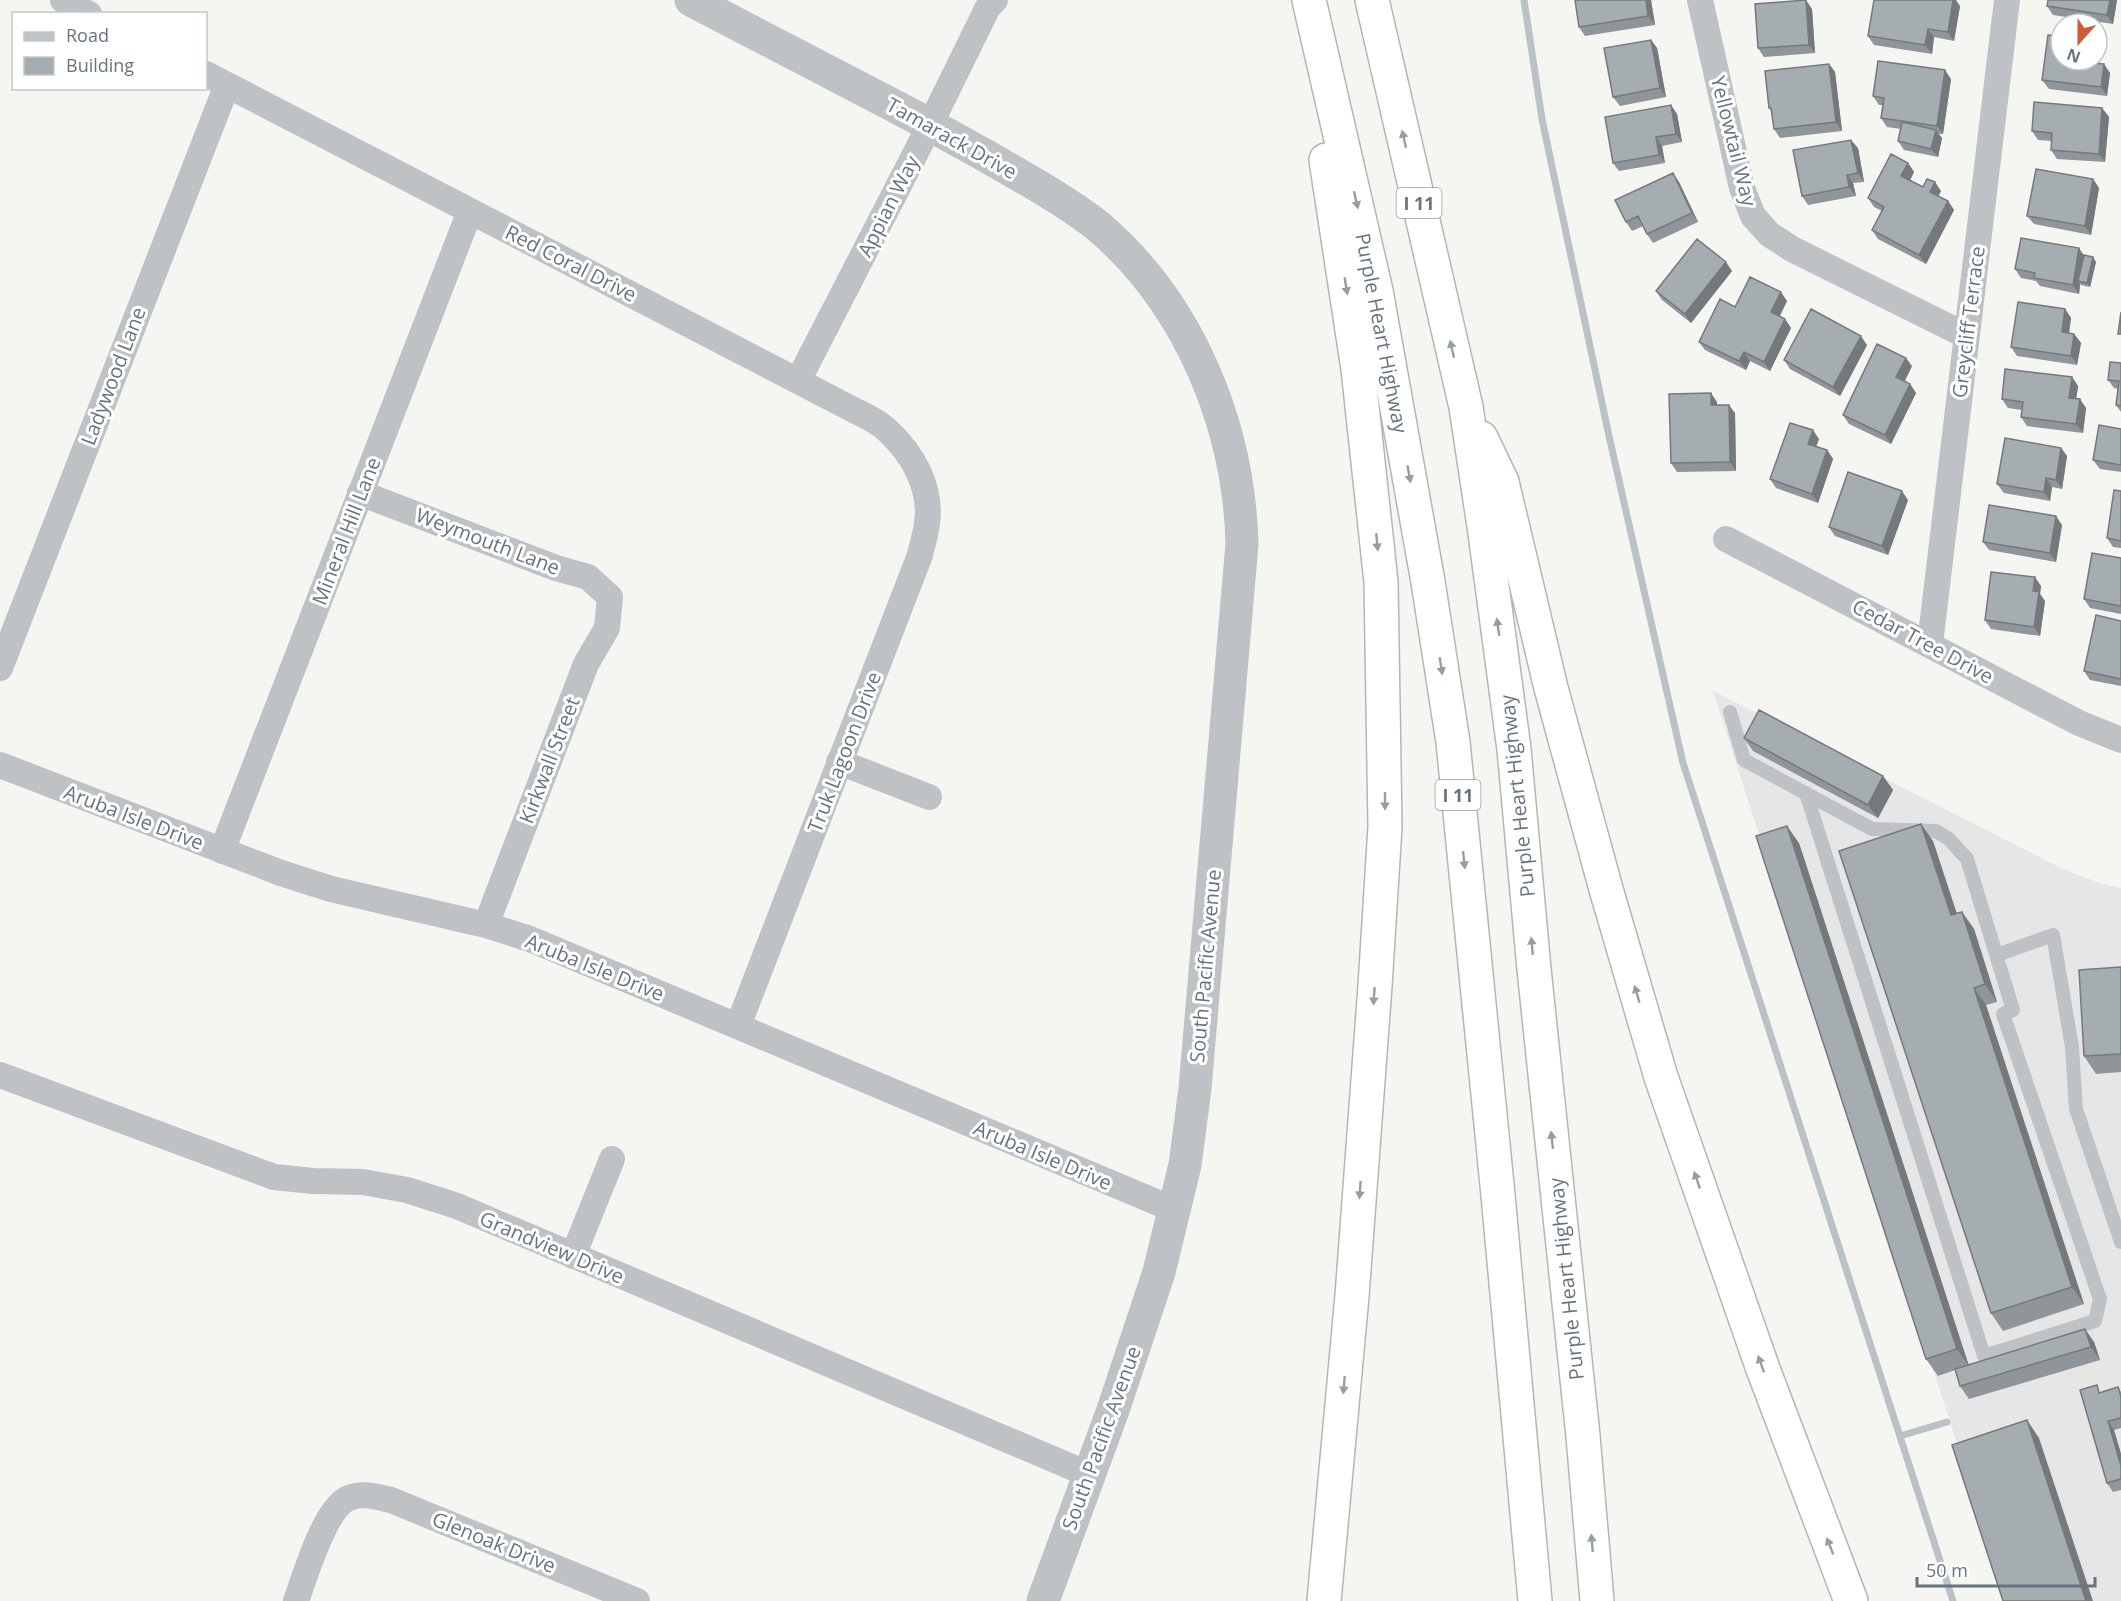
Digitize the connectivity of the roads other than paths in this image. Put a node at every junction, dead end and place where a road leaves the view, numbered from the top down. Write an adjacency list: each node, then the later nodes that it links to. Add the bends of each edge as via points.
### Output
1 (63, 0): 9 (street)
2 (691, 0): 11 (street, Tamarack Drive)
3 (995, 0): 11 (street, Appian Way)
4 (1302, 0): 42 (highway, one-way to 42, via 1370,473 1380,582 1384,753 1385,827 1375,986)
5 (1309, 0): 43 (highway, Purple Heart Highway / I 11, one-way to 43, via 1376,291 1453,742)
6 (1372, 0): 16 (highway, Purple Heart Highway / I 11, one-way to 6)
7 (1701, 0): 14 (street, Yellowtail Way, via 1742,188 1753,216 1769,234 1792,249)
8 (2007, 0): 14 (street, Greycliff Terrace)
9 (85, 12)
10 (216, 79): 12 (street, Red Coral Drive); 22 (street, Ladywood Lane)
11 (930, 125): 13 (street, Tamarack Drive, via 1066,202 1099,228 1129,256); 15 (street, Appian Way)
12 (470, 211): 15 (street, Red Coral Drive); 18 (street, Mineral Hill Lane)
13 (1178, 321): 35 (street, South Pacific Avenue, via 1221,412 1237,481 1242,544 1195,1088)
14 (1967, 336): 21 (street, Greycliff Terrace)
15 (798, 381): 17 (street, Red Coral Drive, via 887,429)
16 (1466, 406): 44 (highway, Purple Heart Highway / I 11, one-way to 16, via 1514,749); 45 (highway, one-way to 16, via 1763,1369 1661,1077 1554,699 1502,482)
17 (920, 473): 25 (street, Truk Lagoon Drive, via 928,522 920,555)
18 (360, 493): 20 (street, Weymouth Lane, via 588,577); 29 (street, Mineral Hill Lane)
19 (1726, 539): 21 (street, Cedar Tree Drive)
20 (610, 597): 30 (street, Kirkwall Street, via 607,628 586,663)
21 (1930, 644): 24 (street, Cedar Tree Drive, via 2079,723)
22 (0, 668)
23 (1730, 712): 27 (lane, via 1744,760)
24 (2121, 740)
25 (839, 762): 28 (street); 32 (street, Truk Lagoon Drive)
26 (0, 765): 29 (street, Aruba Isle Drive)
27 (1806, 793): 31 (lane, via 1872,829 1936,831 1949,839 1967,859); 31 (lane, via 1984,1356 2095,1321 2100,1299 2003,1014 2013,1010)
28 (929, 797)
29 (222, 851): 30 (street, Aruba Isle Drive, via 331,889)
30 (486, 925): 32 (street, Aruba Isle Drive, via 530,939)
31 (1997, 955): 36 (lane, via 2053,935 2072,1047 2076,1108)
32 (738, 1026): 35 (street, Aruba Isle Drive)
33 (0, 1075): 37 (street, Grandview Drive, via 274,1177 363,1182 407,1190 457,1206)
34 (612, 1159): 37 (street)
35 (1175, 1210): 38 (street, South Pacific Avenue, via 1159,1272)
36 (2121, 1242)
37 (573, 1256): 38 (street, Grandview Drive)
38 (1088, 1474): 41 (street, South Pacific Avenue)
39 (296, 1601): 40 (street, Glenoak Drive, via 332,1511 348,1498 368,1495 391,1500)
40 (637, 1601)
41 (1042, 1601)
42 (1324, 1601)
43 (1534, 1601)
44 (1597, 1601)
45 (1851, 1601)

